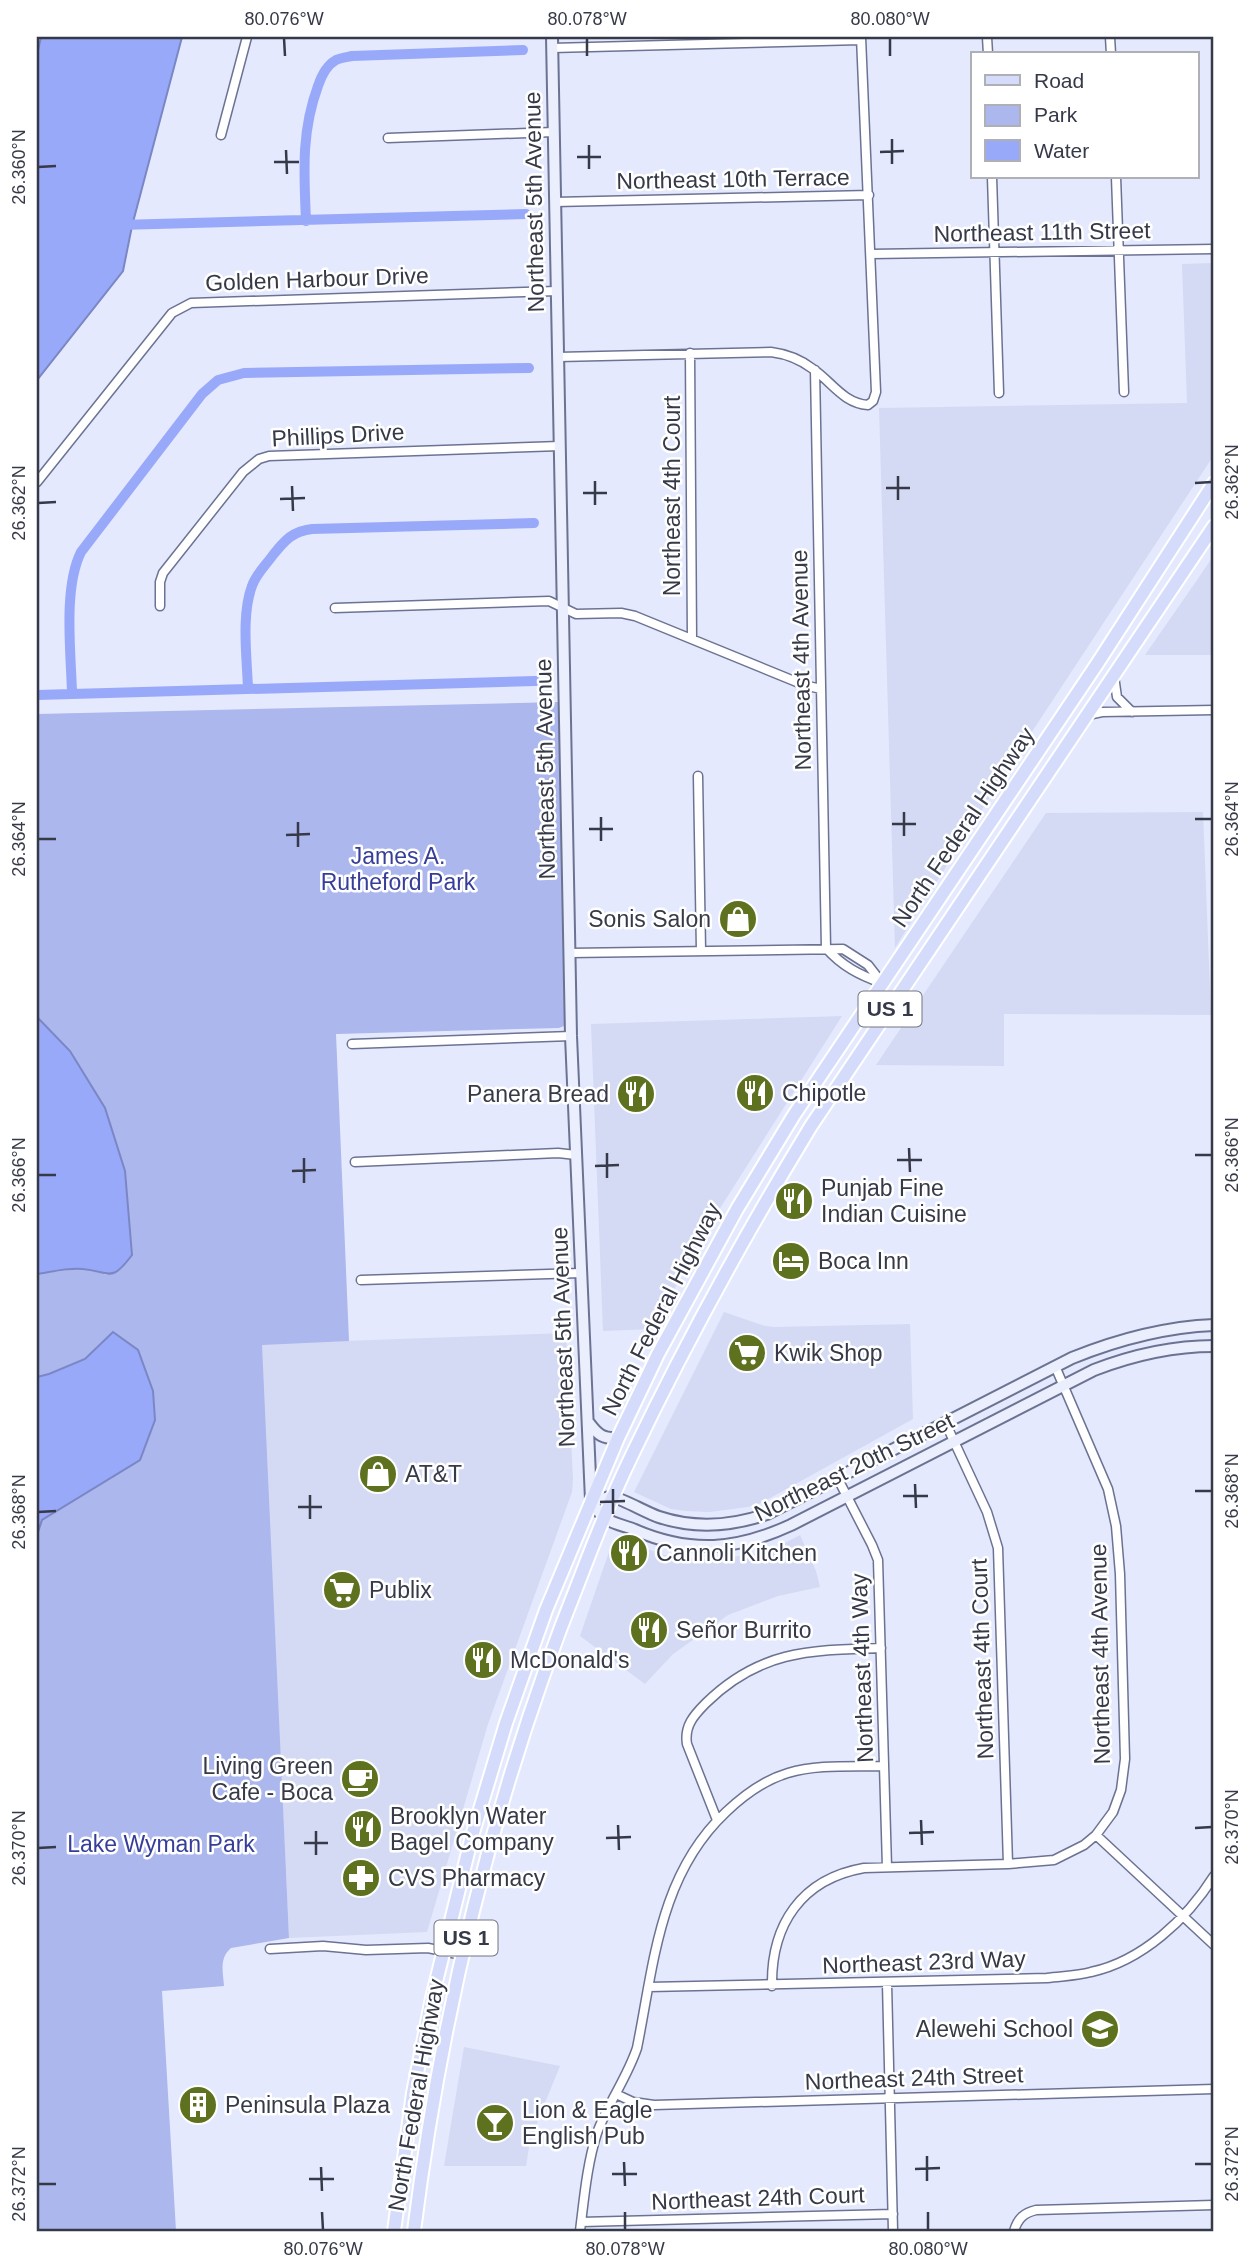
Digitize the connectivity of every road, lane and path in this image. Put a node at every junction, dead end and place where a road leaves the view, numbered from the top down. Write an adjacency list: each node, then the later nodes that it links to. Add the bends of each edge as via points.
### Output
1 (247, 37): 5 (street)
2 (861, 38): 3 (street); 9 (street)
3 (552, 42): 4 (street, Northeast 5th Avenue)
4 (554, 132): 6 (street); 10 (street, Northeast 5th Avenue)
5 (221, 135)
6 (388, 138)
7 (992, 178): 13 (street)
8 (1116, 178): 11 (street)
9 (869, 195): 10 (street, Northeast 10th Terrace); 14 (street)
10 (555, 202): 15 (street, Northeast 5th Avenue)
11 (1119, 249): 12 (street, Northeast 11th Street); 13 (street, Northeast 11th Street); 19 (street)
12 (1214, 249)
13 (995, 251): 14 (street, Northeast 11th Street); 20 (street)
14 (871, 254): 18 (street, via 873,401 861,404 844,397)
15 (557, 291): 17 (street, Northeast 5th Avenue); 22 (street, Golden Harbour Drive, via 191,303 172,313)
16 (690, 353): 17 (street); 18 (street, via 771,352 791,356); 28 (street, Northeast 4th Court)
17 (558, 356): 21 (street, Northeast 5th Avenue)
18 (815, 370): 31 (street, Northeast 4th Avenue)
19 (1124, 391)
20 (999, 393)
21 (560, 446): 25 (street, Phillips Drive, via 259,459 243,472 163,573); 27 (street, Northeast 5th Avenue)
22 (37, 482)
23 (1214, 483): 29 (main road, North Federal Highway / US 1)
24 (1214, 526): 30 (main road, North Federal Highway / US 1)
25 (160, 606)
26 (334, 608): 27 (street, via 549,601)
27 (563, 608): 28 (street, via 576,614 635,616); 39 (street, Northeast 5th Avenue)
28 (692, 639): 31 (street)
29 (1097, 664): 32 (main road); 40 (main road, North Federal Highway / US 1)
30 (1114, 675): 32 (main road, North Federal Highway / US 1); 34 (street, via 1117,697)
31 (821, 689): 37 (street, Northeast 4th Avenue)
32 (1103, 692): 35 (main road, North Federal Highway / US 1)
33 (1214, 710): 34 (street)
34 (1132, 712): 35 (street)
35 (1086, 716): 42 (main road, North Federal Highway / US 1)
36 (698, 776): 38 (street)
37 (826, 948): 38 (street); 41 (street, via 860,976); 41 (street, via 843,949 868,965)
38 (701, 951): 39 (street)
39 (569, 953): 44 (street, Northeast 5th Avenue)
40 (902, 954): 41 (main road, North Federal Highway / US 1); 42 (main road, via 897,975)
41 (883, 983): 43 (main road); 46 (main road, North Federal Highway / US 1)
42 (901, 992): 43 (main road, North Federal Highway / US 1)
43 (881, 1022): 47 (main road, North Federal Highway / US 1)
44 (571, 1036): 45 (street); 48 (street, Northeast 5th Avenue)
45 (352, 1044)
46 (794, 1115): 47 (street); 50 (main road, North Federal Highway / US 1)
47 (811, 1126): 51 (main road, North Federal Highway / US 1)
48 (576, 1155): 49 (street); 52 (street, Northeast 5th Avenue)
49 (355, 1162)
50 (737, 1209): 51 (main road); 54 (main road, North Federal Highway / US 1)
51 (740, 1245): 55 (main road, North Federal Highway / US 1)
52 (581, 1273): 53 (street); 61 (street, Northeast 5th Avenue)
53 (361, 1280)
54 (681, 1311): 55 (main road); 62 (main road, North Federal Highway / US 1)
55 (698, 1321): 66 (main road, North Federal Highway / US 1)
56 (1214, 1325): 58 (street, Northeast 20th Street, via 1142,1333)
57 (1214, 1346): 59 (street, Northeast 20th Street, via 1124,1359)
58 (1055, 1366): 59 (street, Northeast 4th Avenue); 60 (street, Northeast 20th Street)
59 (1062, 1386): 63 (street, Northeast 20th Street); 74 (street, Northeast 4th Avenue, via 1108,1489 1116,1526 1125,1759 1113,1812)
60 (944, 1422): 63 (street, Northeast 4th Court); 64 (street, Northeast 20th Street)
61 (588, 1423): 62 (street, via 604,1438); 67 (street, Northeast 5th Avenue)
62 (618, 1438): 67 (main road, North Federal Highway / US 1)
63 (954, 1441): 65 (street, Northeast 20th Street); 75 (street, Northeast 4th Court, via 987,1512 998,1548)
64 (837, 1477): 65 (street, Northeast 4th Way); 69 (street, Northeast 20th Street, via 767,1514)
65 (847, 1496): 70 (street, Northeast 20th Street, via 772,1534); 71 (street, Northeast 4th Way, via 878,1560)
66 (614, 1497): 67 (street); 68 (main road, North Federal Highway / US 1); 69 (street, Northeast 20th Street, via 672,1521)
67 (591, 1501): 68 (street); 78 (main road, North Federal Highway / US 1, via 514,1699)
68 (604, 1518): 70 (street, Northeast 20th Street, via 664,1541); 79 (main road, North Federal Highway / US 1, via 509,1779)
69 (712, 1525): 70 (street)
70 (713, 1546)
71 (881, 1648): 72 (street, Northeast 4th Way); 73 (street, via 808,1651 769,1662 732,1681 701,1708 685,1734)
72 (884, 1766): 73 (street, via 789,1772 752,1790); 76 (street, Northeast 4th Way)
73 (717, 1820): 87 (street, via 689,1856 670,1897)
74 (1096, 1835): 75 (street, Northeast 4th Avenue, via 1054,1860); 80 (street)
75 (1007, 1864): 76 (street, Northeast 4th Avenue)
76 (887, 1867): 86 (street, Northeast 4th Avenue, via 844,1872 803,1898 777,1941)
77 (1214, 1876): 80 (street, Northeast 23rd Way)
78 (457, 1890): 79 (main road, via 464,1910); 83 (main road, North Federal Highway / US 1)
79 (472, 1914): 84 (main road, North Federal Highway / US 1)
80 (1183, 1917): 81 (street); 85 (street, Northeast 23rd Way, via 1160,1938 1092,1972 1047,1978)
81 (1214, 1945)
82 (270, 1949): 83 (street)
83 (443, 1950): 84 (street); 94 (main road, North Federal Highway / US 1, via 413,2092)
84 (462, 1955): 95 (main road, North Federal Highway / US 1, via 433,2098)
85 (887, 1983): 86 (street, Northeast 23rd Way); 90 (street)
86 (772, 1986): 87 (street, Northeast 23rd Way)
87 (649, 1987): 89 (street, via 637,2048)
88 (1214, 2089): 90 (street, Northeast 24th Street)
89 (616, 2094): 90 (street, Northeast 24th Street, via 654,2105); 93 (street, via 595,2143)
90 (890, 2098): 92 (street)
91 (1214, 2205): 97 (street, via 1036,2210 1018,2220)
92 (893, 2214): 93 (street, Northeast 24th Court); 96 (street)
93 (581, 2227)
94 (394, 2231)
95 (414, 2231)
96 (894, 2231)
97 (1014, 2231)

